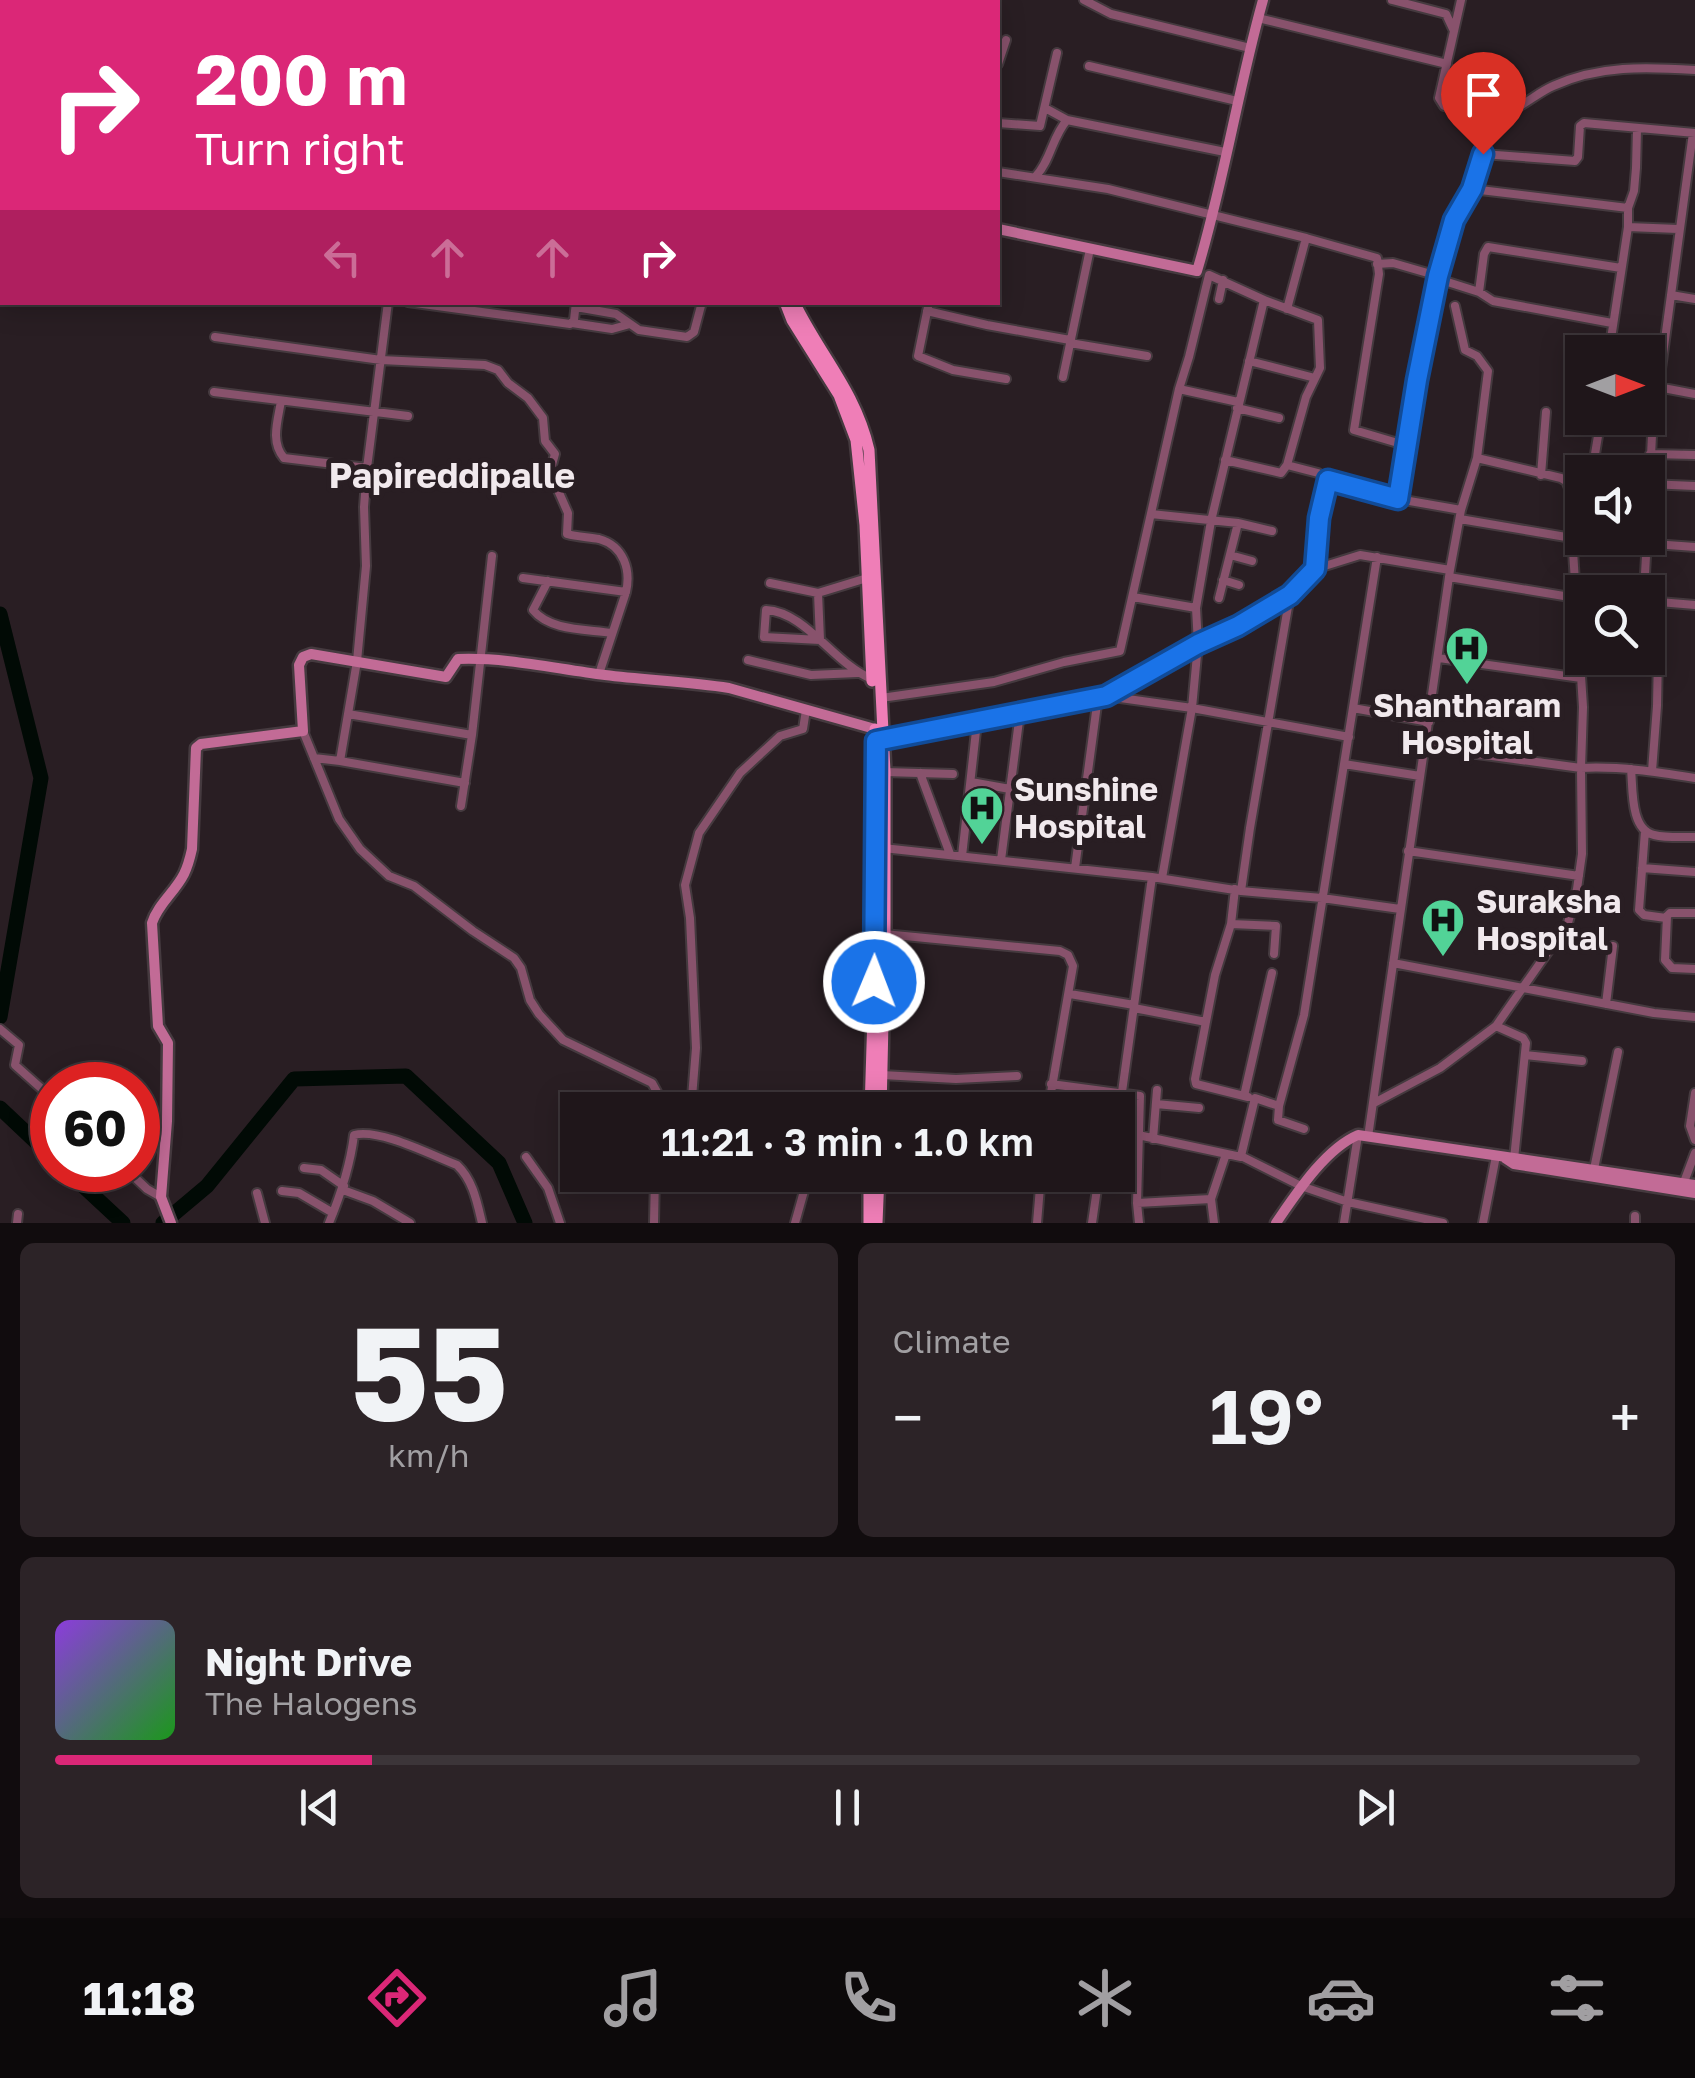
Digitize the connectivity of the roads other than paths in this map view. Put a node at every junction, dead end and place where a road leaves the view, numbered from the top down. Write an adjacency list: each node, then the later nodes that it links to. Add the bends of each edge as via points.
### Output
1 (1086, 0): 8 (street, via 1112,14)
2 (1263, 0): 5 (street)
3 (1392, 0): 6 (street, via 1446,14)
4 (1461, 0): 6 (street)
5 (1258, 18): 8 (street); 11 (street)
6 (1454, 31): 11 (street)
7 (1006, 40): 10 (street)
8 (1250, 48): 14 (street)
9 (1057, 53): 15 (street)
10 (1000, 58)
11 (1447, 64): 16 (street, via 1444,106)
12 (1090, 66): 14 (street)
13 (1695, 70): 16 (street, via 1602,70)
14 (1237, 102): 21 (street)
15 (1045, 108): 17 (street); 18 (street, via 1039,127)
16 (1490, 118): 22 (street)
17 (1066, 120): 21 (street); 24 (street)
18 (1000, 123)
19 (1636, 129): 20 (street); 22 (street, via 1581,124 1575,161); 26 (street)
20 (1694, 132): 30 (street)
21 (1225, 152): 27 (street)
22 (1483, 154): 25 (street)
23 (1000, 172): 24 (street)
24 (1036, 176): 27 (street)
25 (1472, 189): 26 (street); 37 (street, via 1454,220)
26 (1628, 208): 28 (street)
27 (1214, 214): 31 (street); 35 (street)
28 (1628, 227): 30 (street); 34 (street)
29 (1000, 229): 32 (street)
30 (1678, 229): 40 (street)
31 (1306, 238): 33 (street); 52 (street)
32 (1090, 249): 35 (street); 59 (street)
33 (1378, 264): 37 (street); 77 (street, via 1354,430)
34 (1622, 268): 39 (street, via 1488,247); 54 (street)
35 (1197, 270): 36 (street)
36 (1210, 275): 38 (street); 67 (street)
37 (1438, 277): 39 (street); 77 (street)
38 (1224, 280): 42 (street); 43 (street)
39 (1479, 292): 54 (street, via 1493,301)
40 (1670, 295): 41 (street); 57 (street)
41 (1695, 298)
42 (1219, 299)
43 (1264, 300): 52 (street); 62 (street)
44 (388, 305): 61 (street)
45 (431, 305): 53 (street)
46 (576, 305): 53 (street); 55 (street, via 609,311)
47 (701, 305): 55 (street, via 687,337)
48 (786, 305): 105 (main road, via 839,395 856,440)
49 (796, 305): 133 (main road, via 858,411 869,450)
50 (1455, 306): 80 (street, via 1466,350 1488,371)
51 (928, 307): 59 (street); 65 (street, via 918,356)
52 (1287, 309): 64 (street, via 1318,320)
53 (572, 323): 55 (street, via 612,329)
54 (1612, 323): 56 (street)
55 (630, 324)
56 (1611, 335)
57 (1665, 335)
58 (215, 336): 61 (street)
59 (1070, 342): 60 (street); 63 (street)
60 (1147, 356)
61 (381, 360): 73 (street); 110 (street, via 485,365 528,398 554,451 550,472 568,513 567,534 599,539 623,556)
62 (1250, 362): 64 (street); 71 (street)
63 (1062, 378)
64 (1315, 378): 82 (street)
65 (1006, 379)
66 (1665, 388): 69 (street)
67 (1179, 389): 71 (street); 90 (street)
68 (214, 392): 70 (street)
69 (1695, 394)
70 (280, 401): 73 (street); 83 (street, via 276,448 284,458)
71 (1238, 405): 75 (street); 81 (street)
72 (1546, 412): 84 (street)
73 (375, 414): 74 (street); 83 (street)
74 (408, 416)
75 (1279, 418)
76 (1652, 435): 78 (street)
77 (1408, 446): 89 (street)
78 (1650, 454): 79 (street)
79 (1695, 454)
80 (1477, 458): 84 (street); 91 (street)
81 (1225, 460): 82 (street, via 1281,473); 92 (street)
82 (1287, 466): 85 (street)
83 (367, 468): 125 (street)
84 (1542, 475): 86 (street)
85 (1328, 480): 89 (street); 102 (street)
86 (1565, 480)
87 (1665, 485): 88 (street)
88 (1695, 486)
89 (1398, 499): 91 (street)
90 (1151, 514): 92 (street); 114 (street)
91 (1461, 515): 95 (street); 103 (street)
92 (1211, 521): 93 (street); 118 (street)
93 (1238, 523): 94 (street); 98 (street)
94 (1272, 531)
95 (1565, 537)
96 (1665, 543): 97 (street)
97 (1695, 547)
98 (1230, 555): 101 (street); 106 (street)
99 (492, 556): 122 (street)
100 (1376, 557): 102 (street, via 1360,554); 103 (street); 135 (street)
101 (1252, 562)
102 (1315, 569): 112 (street)
103 (1450, 574): 113 (street); 123 (street)
104 (522, 578): 107 (street)
105 (867, 578): 111 (street); 130 (main road)
106 (1224, 580): 109 (street); 115 (street)
107 (548, 581): 110 (street); 119 (street, via 535,614 548,623)
108 (770, 583): 111 (street)
109 (1240, 586)
110 (626, 592): 119 (street)
111 (818, 593): 120 (street)
112 (1290, 595): 121 (street); 140 (street)
113 (1565, 596)
114 (1133, 597): 118 (street); 133 (street, via 1118,653 994,682)
115 (1219, 598)
116 (1665, 602): 117 (street)
117 (1695, 605)
118 (1196, 608): 121 (street)
119 (612, 633): 127 (street)
120 (820, 640): 120 (street, via 764,637 765,612 786,615); 126 (street)
121 (1198, 644): 132 (street); 134 (street)
122 (481, 658): 125 (street, via 458,659 446,677); 127 (street); 143 (street)
123 (1439, 658): 131 (street); 141 (street)
124 (748, 660): 126 (street, via 811,675)
125 (357, 661): 138 (street); 142 (street, via 303,657)
126 (857, 673): 130 (street)
127 (599, 674): 136 (street, via 729,688)
128 (1582, 675): 131 (street)
129 (1658, 675): 152 (street)
130 (872, 678): 144 (main road)
131 (1582, 678): 150 (street)
132 (1102, 697): 134 (street); 137 (street); 169 (street)
133 (880, 698): 144 (main road)
134 (1192, 708): 140 (street); 173 (street)
135 (1353, 708): 141 (street); 145 (street)
136 (806, 710): 144 (street); 203 (street, via 803,729 780,736 740,774 699,833 686,885)
137 (1020, 712): 139 (street); 160 (street)
138 (348, 714): 143 (street); 148 (street)
139 (977, 722): 144 (street); 158 (street)
140 (1268, 722): 145 (street); 174 (street)
141 (1428, 722): 146 (street)
142 (303, 730): 147 (street); 242 (street, via 196,748 192,849 184,876 152,923 158,1026 168,1042)
143 (472, 735): 159 (street)
144 (878, 737): 153 (main road); 164 (main road)
145 (1348, 738): 149 (street)
146 (1425, 747): 150 (street); 156 (street)
147 (314, 758): 148 (street); 202 (street, via 339,820 370,860 514,958 530,1000 552,1030 652,1082)
148 (340, 761): 159 (street)
149 (1344, 764): 156 (street); 175 (street)
150 (1580, 768): 151 (street); 172 (street)
151 (1631, 769): 152 (street); 162 (street)
152 (1652, 771): 157 (street)
153 (886, 772): 154 (street); 164 (main road)
154 (920, 773): 155 (street); 166 (street)
155 (953, 774)
156 (1420, 776): 165 (street)
157 (1695, 778)
158 (970, 782): 160 (street); 167 (street)
159 (465, 783): 161 (street)
160 (1010, 789): 168 (street)
161 (461, 806)
162 (1645, 831): 163 (street); 170 (street)
163 (1695, 837)
164 (880, 848): 166 (street); 180 (main road)
165 (1408, 851): 172 (street); 176 (street)
166 (950, 854): 167 (street)
167 (962, 856): 168 (street)
168 (1001, 860): 169 (street)
169 (1075, 868): 173 (street)
170 (1642, 868): 171 (street); 178 (street, via 1639,910)
171 (1695, 872)
172 (1579, 876): 186 (street, via 1568,923)
173 (1157, 877): 174 (street); 189 (street)
174 (1238, 890): 175 (street); 179 (street)
175 (1322, 898): 176 (street); 214 (street, via 1304,1015)
176 (1400, 908): 183 (street)
177 (1695, 913): 178 (street)
178 (1666, 918): 184 (street, via 1666,963)
179 (1231, 924): 182 (street, via 1276,926); 191 (street)
180 (880, 934): 187 (street, via 1060,951 1073,966); 197 (main road); 204 (main road)
181 (1613, 946): 188 (street)
182 (1274, 954)
183 (1392, 963): 186 (street); 212 (street)
184 (1695, 968)
185 (1272, 973): 210 (street)
186 (1523, 989): 188 (street); 192 (street)
187 (1070, 994): 189 (street); 200 (street)
188 (1606, 1004): 190 (street)
189 (1134, 1006): 191 (street); 207 (street)
190 (1695, 1017)
191 (1206, 1022): 210 (street, via 1196,1084)
192 (1496, 1026): 195 (street, via 1524,1038); 212 (street, via 1440,1068)
193 (0, 1029): 199 (street, via 18,1045 14,1066)
194 (1618, 1052): 227 (street)
195 (1526, 1055): 196 (street); 225 (street)
196 (1582, 1060)
197 (882, 1074): 198 (street); 205 (main road)
198 (1017, 1076)
199 (30, 1079)
200 (1051, 1084): 206 (street); 207 (street)
201 (1158, 1090): 213 (street)
202 (657, 1092)
203 (693, 1092)
204 (871, 1092)
205 (881, 1092)
206 (1050, 1092)
207 (1122, 1092)
208 (1695, 1093): 220 (street)
209 (1135, 1095): 217 (street)
210 (1244, 1096): 211 (street)
211 (1254, 1098): 214 (street); 224 (street)
212 (1374, 1103): 218 (street)
213 (1156, 1104): 215 (street); 219 (street)
214 (1279, 1106): 216 (street, via 1278,1120)
215 (1199, 1108)
216 (1304, 1129)
217 (1138, 1136): 219 (street); 244 (street)
218 (1363, 1136): 225 (street); 230 (street, via 1344,1141); 245 (street)
219 (1153, 1138): 222 (street)
220 (1695, 1140)
221 (1695, 1153): 229 (street)
222 (1226, 1154): 224 (street); 243 (street)
223 (526, 1157): 252 (street, via 548,1188)
224 (1244, 1157): 230 (street)
225 (1507, 1159): 227 (street); 228 (street); 264 (street)
226 (304, 1168): 231 (street, via 320,1170)
227 (1594, 1169): 228 (street)
228 (1637, 1179): 229 (street); 241 (street)
229 (1690, 1184)
230 (1302, 1186): 245 (street); 261 (street)
231 (343, 1188): 246 (street); 250 (street); 251 (street, via 354,1135 377,1135 457,1165)
232 (282, 1191): 246 (street, via 298,1192)
233 (152, 1192): 242 (street)
234 (257, 1192): 248 (street)
235 (655, 1192): 253 (street)
236 (804, 1192): 254 (street)
237 (869, 1192): 255 (main road)
238 (878, 1192): 256 (main road)
239 (1040, 1192): 257 (street)
240 (1097, 1192): 258 (street)
241 (1695, 1192)
242 (161, 1197): 247 (street)
243 (1211, 1199): 244 (street); 260 (street)
244 (1137, 1202): 259 (street)
245 (1348, 1202): 262 (street); 263 (street)
246 (333, 1213): 249 (street)
247 (171, 1223)
248 (265, 1223)
249 (329, 1223)
250 (410, 1223)
251 (482, 1223)
252 (560, 1223)
253 (654, 1223)
254 (795, 1223)
255 (869, 1223)
256 (877, 1223)
257 (1037, 1223)
258 (1092, 1223)
259 (1139, 1223)
260 (1214, 1223)
261 (1276, 1223)
262 (1344, 1223)
263 (1444, 1223)
264 (1483, 1223)

